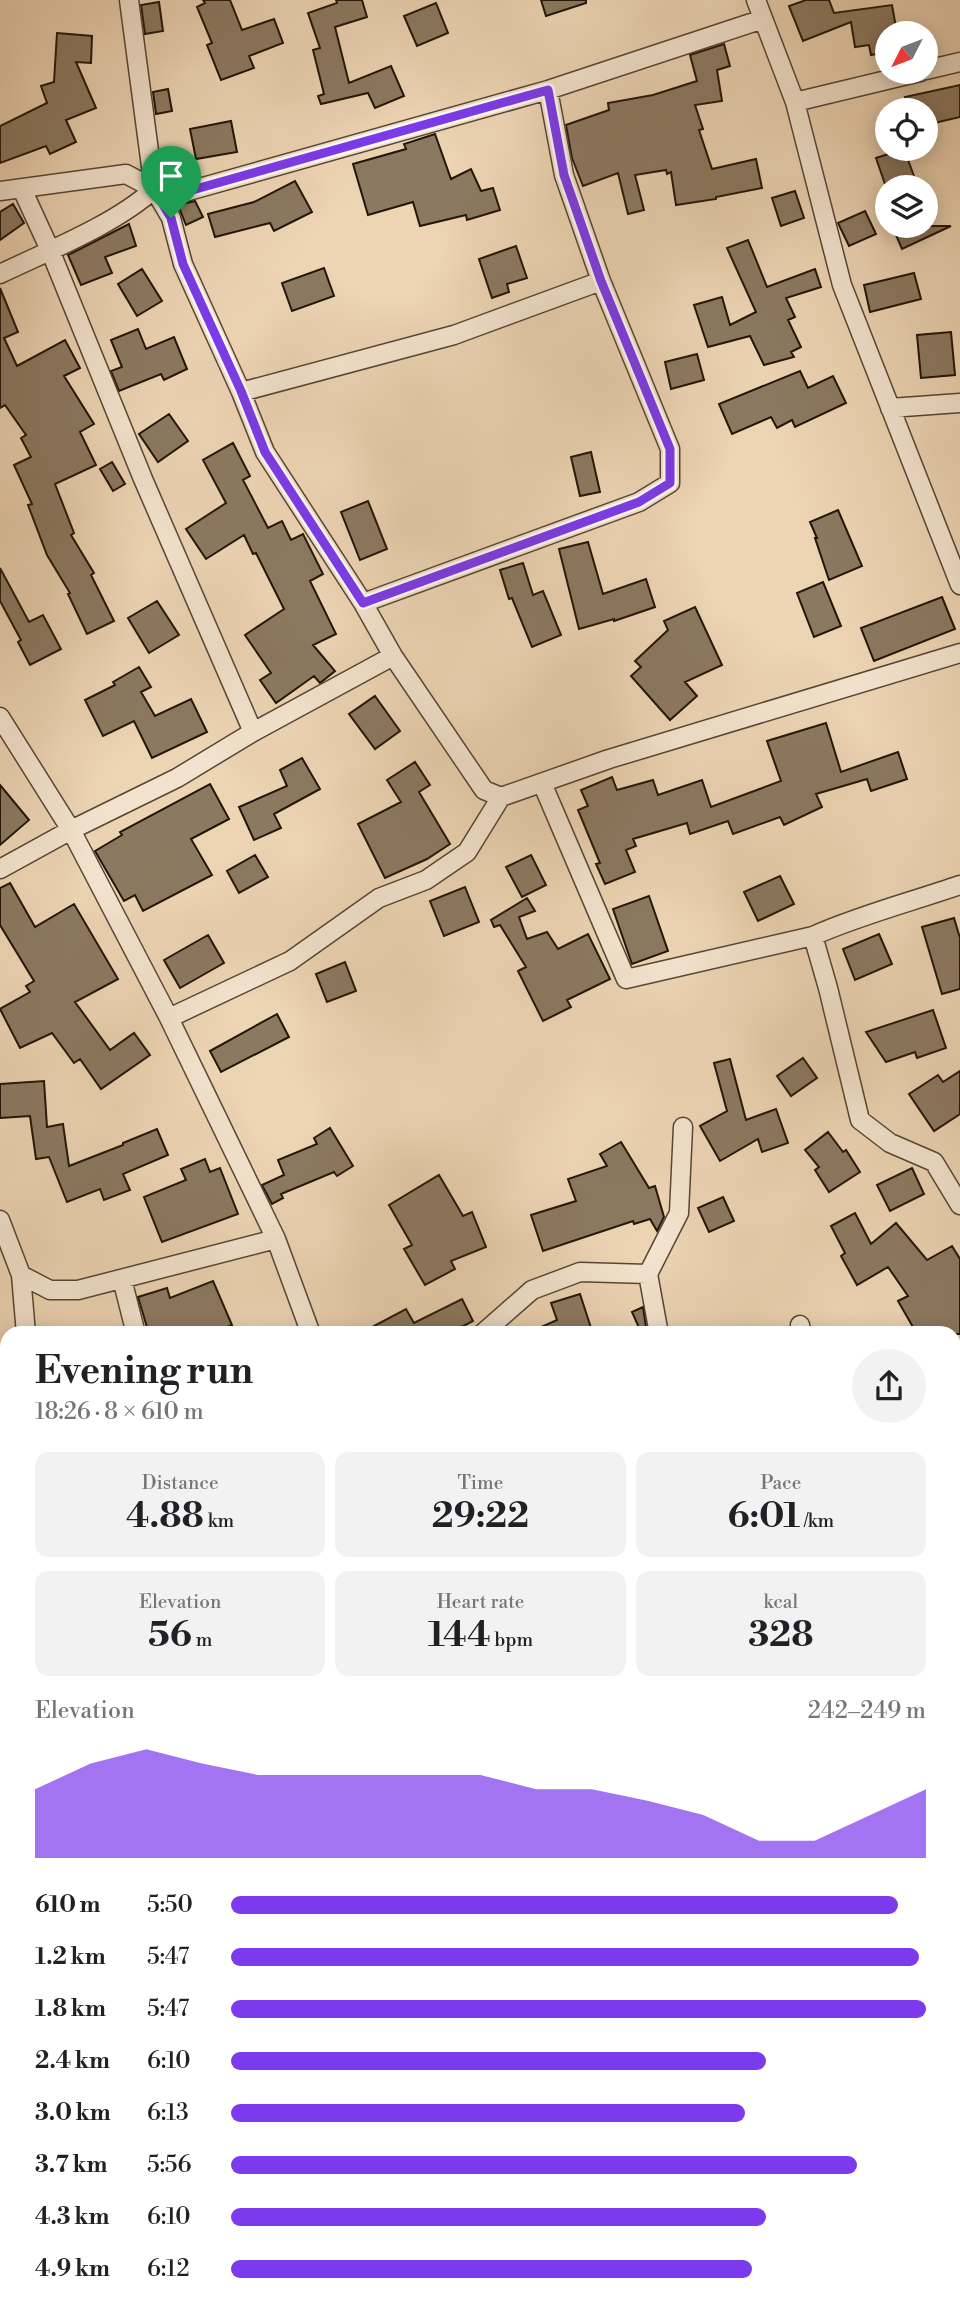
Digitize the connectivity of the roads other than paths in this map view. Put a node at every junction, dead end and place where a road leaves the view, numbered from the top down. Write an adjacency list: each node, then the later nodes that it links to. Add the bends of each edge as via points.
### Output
1 (129, 0): 10 (street)
2 (756, 0): 3 (street)
3 (763, 19): 7 (street); 8 (street)
4 (960, 62): 5 (street)
5 (938, 67)
6 (875, 83): 8 (street)
7 (548, 90): 10 (street, via 185,192); 14 (street, via 564,175)
8 (794, 102): 17 (street, via 842,285)
9 (22, 189): 10 (street, via 126,174); 11 (street); 12 (street)
10 (154, 189): 12 (street, via 137,204); 15 (street, via 171,218 183,264)
11 (0, 191)
12 (50, 250): 13 (street); 23 (street)
13 (0, 274)
14 (601, 281): 15 (street, via 454,335); 19 (street, via 670,449 670,483 639,502)
15 (241, 391): 19 (street, via 265,452)
16 (960, 402): 17 (street)
17 (890, 408): 18 (street)
18 (960, 585)
19 (363, 603): 21 (street)
20 (960, 653): 24 (street)
21 (393, 656): 23 (street); 25 (street, via 484,790)
22 (0, 717): 26 (street)
23 (253, 732): 26 (street, via 177,778)
24 (542, 783): 25 (street); 29 (street, via 626,979)
25 (501, 797): 30 (street, via 467,852 426,880 379,898 290,961)
26 (71, 830): 27 (street); 30 (street)
27 (0, 869)
28 (960, 886): 29 (street)
29 (813, 936): 32 (street, via 860,1120 890,1143 934,1162)
30 (169, 1018): 34 (street)
31 (683, 1127): 35 (street, via 679,1213)
32 (960, 1205)
33 (0, 1220): 36 (street)
34 (275, 1239): 37 (street); 40 (street)
35 (648, 1274): 41 (street, via 580,1272 532,1290); 42 (street)
36 (21, 1275): 37 (street, via 50,1290 78,1290); 38 (street)
37 (122, 1279): 39 (street)
38 (25, 1326)
39 (134, 1326)
40 (309, 1326)
41 (491, 1326)
42 (658, 1326)

